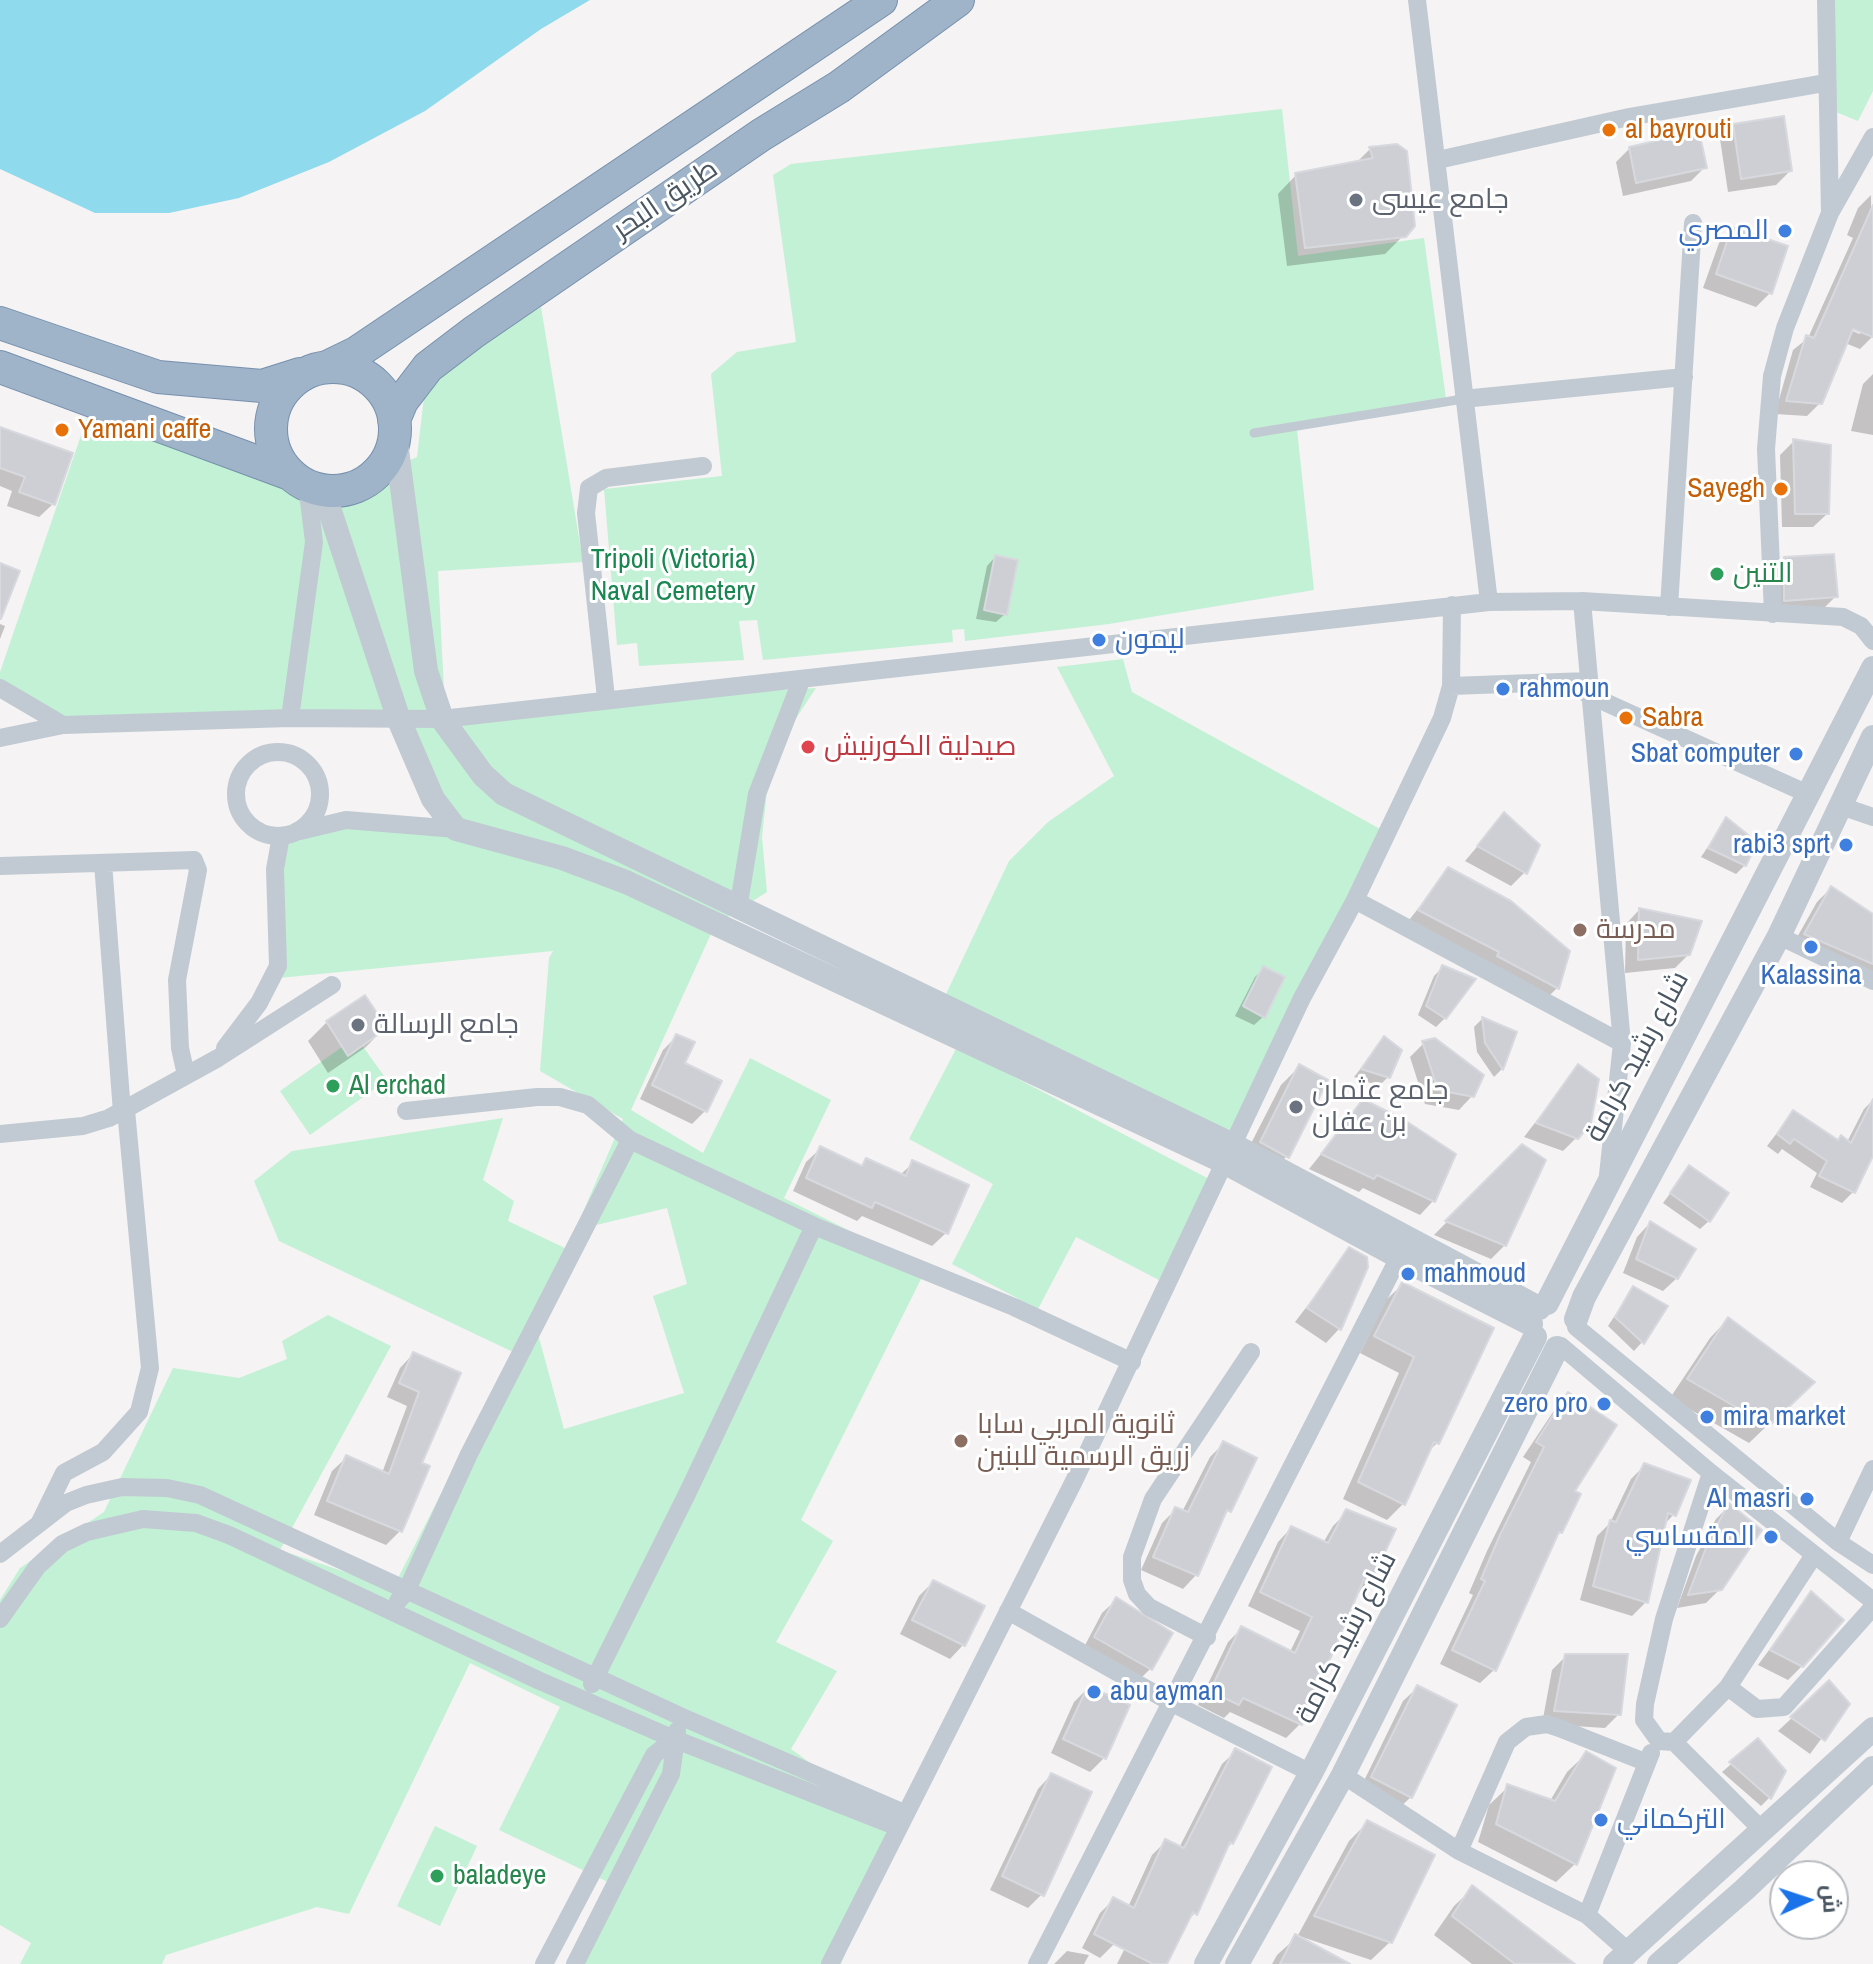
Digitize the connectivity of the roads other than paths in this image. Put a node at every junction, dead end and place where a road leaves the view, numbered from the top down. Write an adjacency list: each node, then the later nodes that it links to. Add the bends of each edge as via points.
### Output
1 (881, 0): 12 (highway, طريق البحر, via 356,353)
2 (958, 0): 15 (highway, طريق البحر, via 839,87 474,332 428,367 402,401)
3 (1417, 0): 7 (street)
4 (1826, 0): 5 (street)
5 (1825, 83): 7 (street, via 1629,117); 8 (street)
6 (1873, 137): 8 (street)
7 (1438, 160): 14 (street)
8 (1830, 213): 23 (street, via 1785,328 1768,400)
9 (1693, 223): 13 (street)
10 (0, 323): 12 (highway, طريق البحر, via 158,377 262,386)
11 (0, 367): 18 (highway)
12 (317, 370): 15 (highway, via 363,375 389,402); 18 (highway, via 290,384 272,418 275,448)
13 (1684, 377): 14 (street); 22 (street)
14 (1463, 399): 16 (lane); 20 (street)
15 (394, 427): 18 (highway, via 391,451 371,478 348,489); 32 (street, via 426,671)
16 (1254, 433)
17 (703, 466): 30 (street, via 606,478 589,488 586,513)
18 (306, 483): 31 (street, via 314,542); 33 (street)
19 (1582, 601): 20 (street); 22 (street); 28 (street)
20 (1489, 602): 21 (street)
21 (1452, 605): 26 (street); 27 (street)
22 (1669, 607): 23 (street)
23 (1773, 614): 24 (street, via 1843,617 1861,626)
24 (1873, 641)
25 (1873, 668): 38 (street, شارع رشيد كرامة)
26 (801, 681): 30 (street); 49 (street, via 757,794)
27 (1451, 686): 28 (street); 48 (street, via 1442,718)
28 (1587, 687): 38 (street); 53 (street)
29 (0, 688): 34 (street)
30 (606, 698): 32 (street)
31 (290, 718): 33 (street); 34 (street)
32 (442, 719): 33 (street); 49 (street, via 483,775 504,794)
33 (399, 720): 39 (street)
34 (63, 725): 36 (street)
35 (1873, 737): 40 (street, شارع رشيد كرامة)
36 (0, 738)
37 (320, 788): 42 (street); 45 (street, via 312,819); 45 (street, via 306,762 292,754 263,754 250,761 235,788 242,817 252,828)
38 (1808, 794): 61 (street, شارع رشيد كرامة)
39 (433, 799): 43 (street); 44 (street)
40 (1841, 806): 41 (street); 50 (street, شارع رشيد كرامة)
41 (1873, 817)
42 (346, 820): 43 (street); 45 (street)
43 (406, 822): 44 (street)
44 (456, 829): 60 (street, via 626,882)
45 (288, 834): 54 (street, via 275,869 278,966 259,1003)
46 (103, 863): 47 (street); 55 (street, via 187,858 197,866 177,980); 56 (street)
47 (0, 866)
48 (1355, 900): 53 (street); 60 (street)
49 (738, 909): 60 (street)
50 (1779, 936): 51 (street); 64 (street, شارع رشيد كرامة, via 1584,1297)
51 (1873, 981)
52 (332, 985): 54 (street)
53 (1622, 1043): 61 (street)
54 (218, 1058): 55 (street)
55 (186, 1075): 56 (street)
56 (124, 1111): 58 (street, via 83,1126); 69 (street, via 150,1368 139,1412 103,1452 64,1473)
57 (406, 1111): 59 (street, via 560,1097 588,1105)
58 (0, 1134)
59 (630, 1140): 62 (street); 74 (street, via 469,1454)
60 (1228, 1154): 63 (street); 64 (street); 66 (street)
61 (1607, 1181): 64 (street, شارع رشيد كرامة)
62 (814, 1226): 66 (street, via 1014,1307); 80 (street)
63 (1399, 1257): 64 (street); 79 (street)
64 (1553, 1326): 68 (street); 70 (street); 90 (street, شارع رشيد كرامة); 91 (street, شارع رشيد كرامة)
65 (1251, 1352): 79 (street, via 1153,1499 1132,1557 1132,1580 1149,1607)
66 (1132, 1362): 77 (street)
67 (1873, 1469): 70 (street)
68 (1711, 1473): 72 (street); 87 (street, via 1664,1619 1645,1704 1644,1720)
69 (40, 1522): 71 (street); 74 (street, via 86,1495 122,1487 167,1488 200,1495)
70 (1838, 1542): 73 (street)
71 (0, 1554)
72 (1814, 1555): 75 (street); 81 (street)
73 (1873, 1565)
74 (406, 1592): 76 (street); 80 (street)
75 (1873, 1604): 81 (street, via 1784,1707 1757,1709)
76 (392, 1610): 78 (street, via 229,1535 196,1523 143,1519 87,1532 62,1544 30,1576); 82 (street)
77 (1008, 1611): 83 (street); 92 (street)
78 (0, 1619)
79 (1207, 1637): 83 (street)
80 (597, 1677): 82 (street); 84 (street)
81 (1728, 1687): 87 (street)
82 (583, 1698): 86 (street)
83 (1170, 1702): 90 (street); 101 (street)
84 (682, 1717): 86 (street); 92 (street)
85 (1873, 1729): 93 (street)
86 (674, 1739): 92 (street); 98 (street, via 654,1755); 99 (street, via 671,1774)
87 (1666, 1741): 88 (street); 93 (street)
88 (1645, 1762): 94 (street, via 1547,1724 1526,1727 1507,1742); 95 (street)
89 (1873, 1768): 97 (street)
90 (1311, 1773): 102 (street, شارع رشيد كرامة)
91 (1343, 1775): 94 (street); 103 (street, شارع رشيد كرامة)
92 (901, 1820): 100 (street)
93 (1763, 1831): 96 (street)
94 (1459, 1851): 95 (street)
95 (1587, 1915): 96 (street)
96 (1622, 1958)
97 (1667, 1962)
98 (544, 1964)
99 (575, 1964)
100 (830, 1964)
101 (1037, 1964)
102 (1206, 1964)
103 (1237, 1964)

